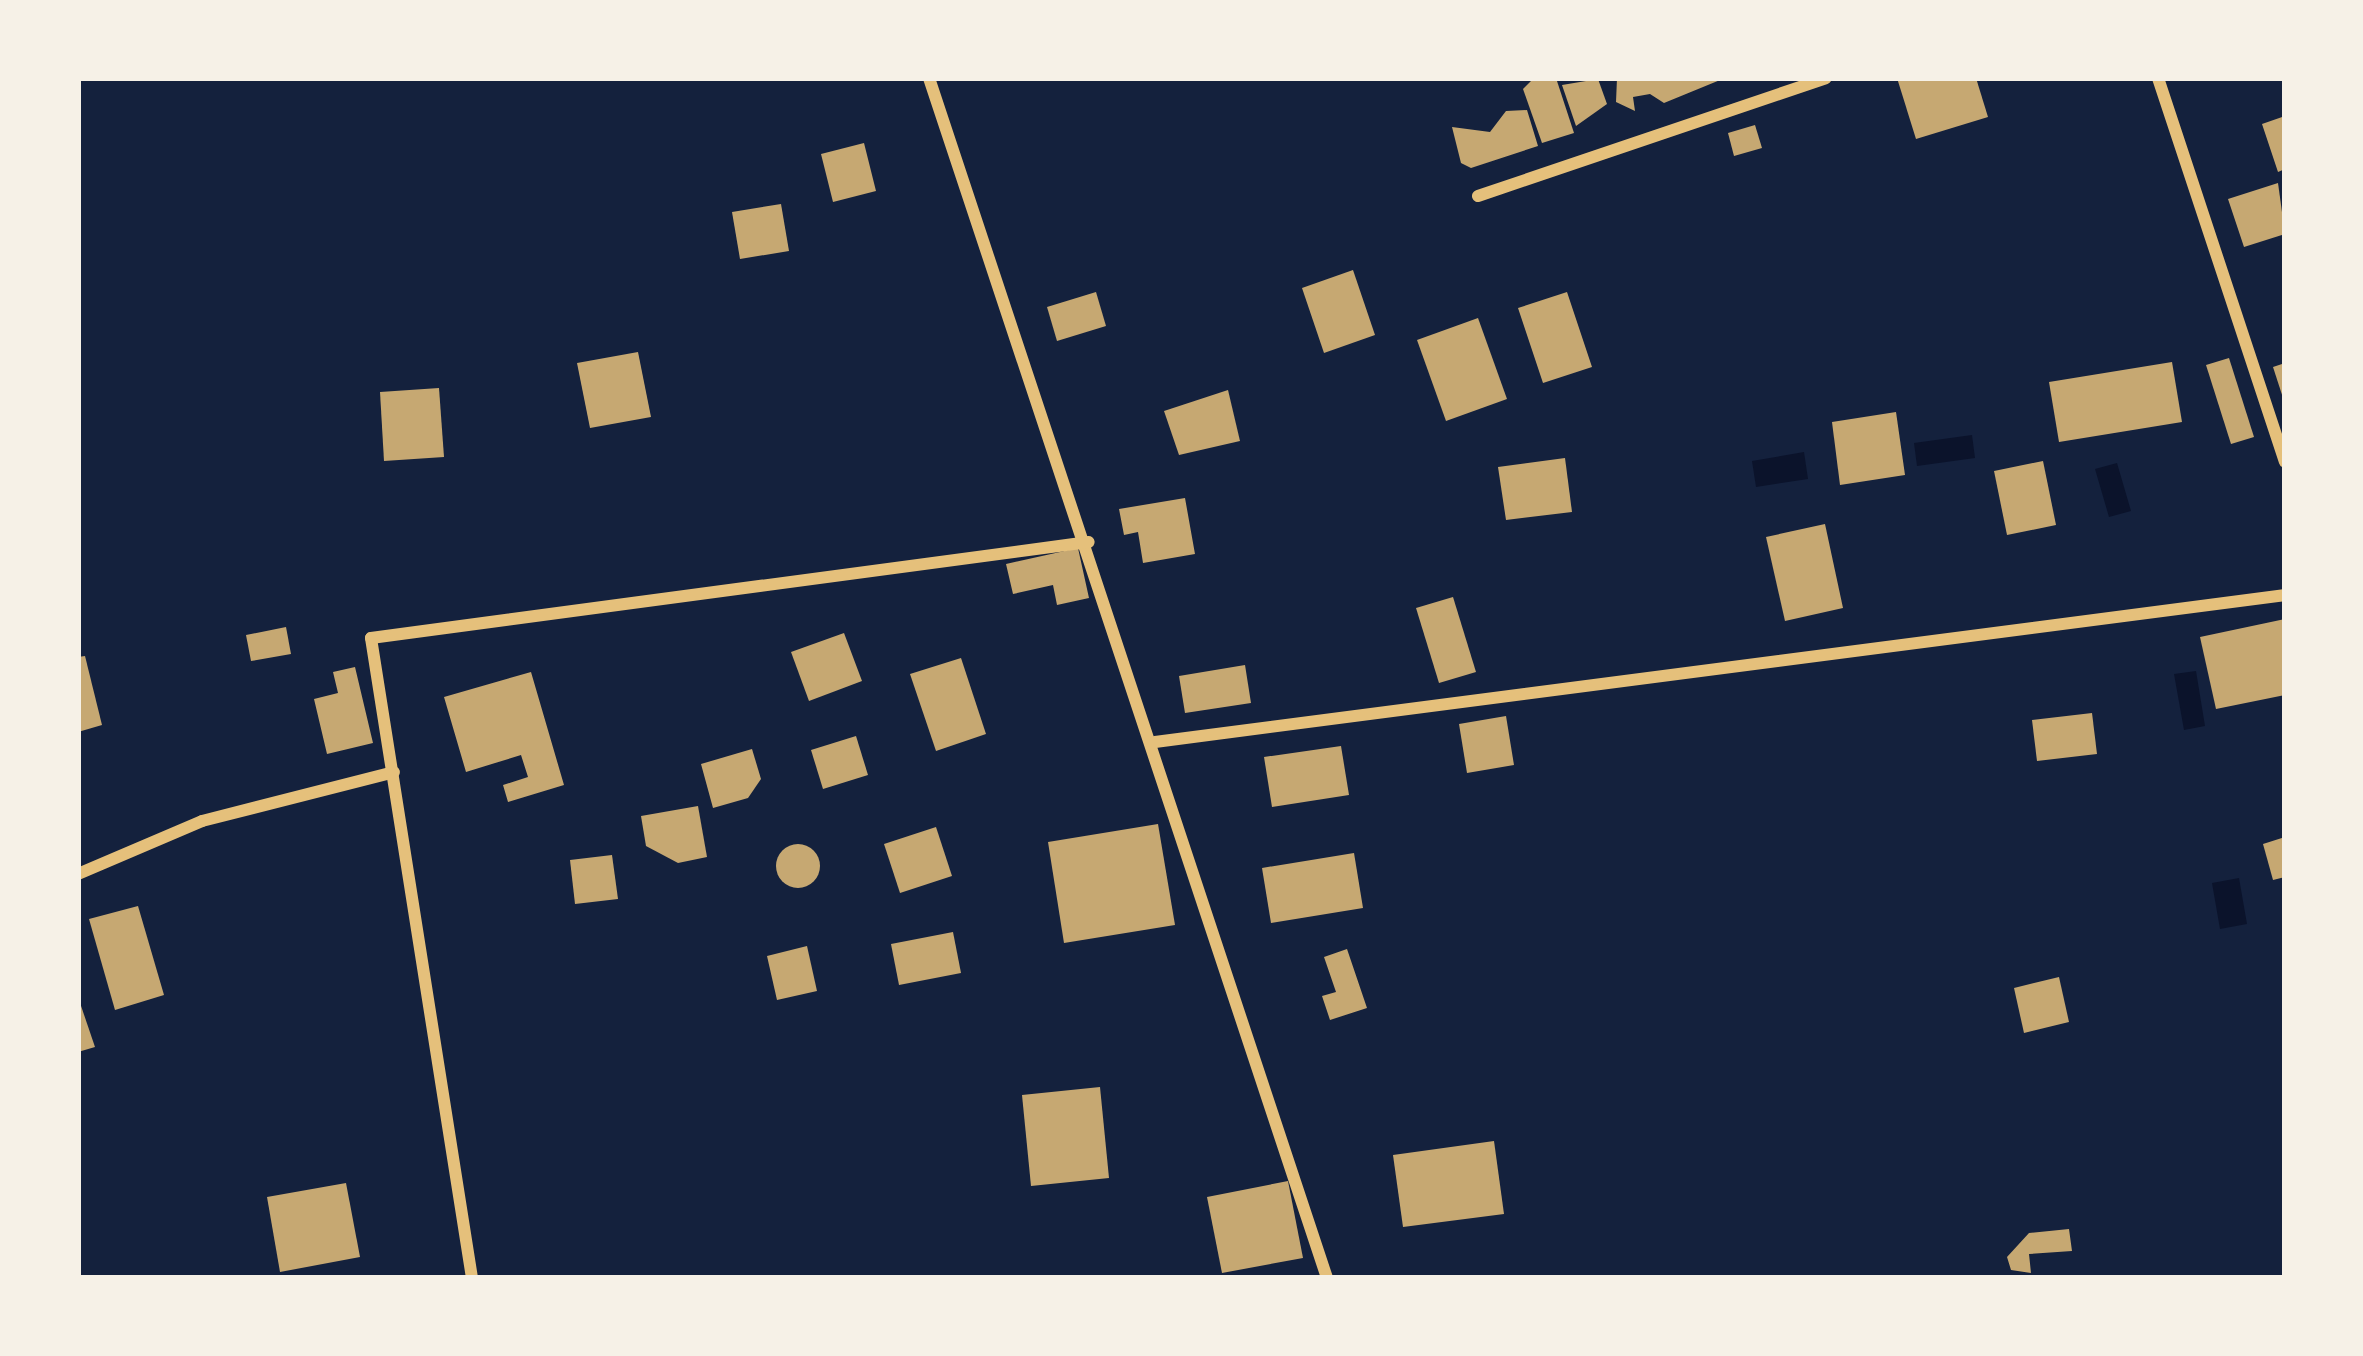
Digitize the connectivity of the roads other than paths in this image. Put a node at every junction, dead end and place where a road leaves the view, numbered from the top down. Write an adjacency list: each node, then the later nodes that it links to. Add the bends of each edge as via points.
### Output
1 (929, 78): 6 (street)
2 (1826, 78): 4 (street)
3 (2158, 78): 5 (street)
4 (1478, 196)
5 (2285, 462)
6 (1089, 542): 8 (street); 9 (street, via 371,638)
7 (2285, 596): 8 (street)
8 (1155, 742): 12 (street)
9 (394, 772): 10 (street, via 202,821); 11 (street)
10 (78, 874)
11 (472, 1278)
12 (1327, 1278)

